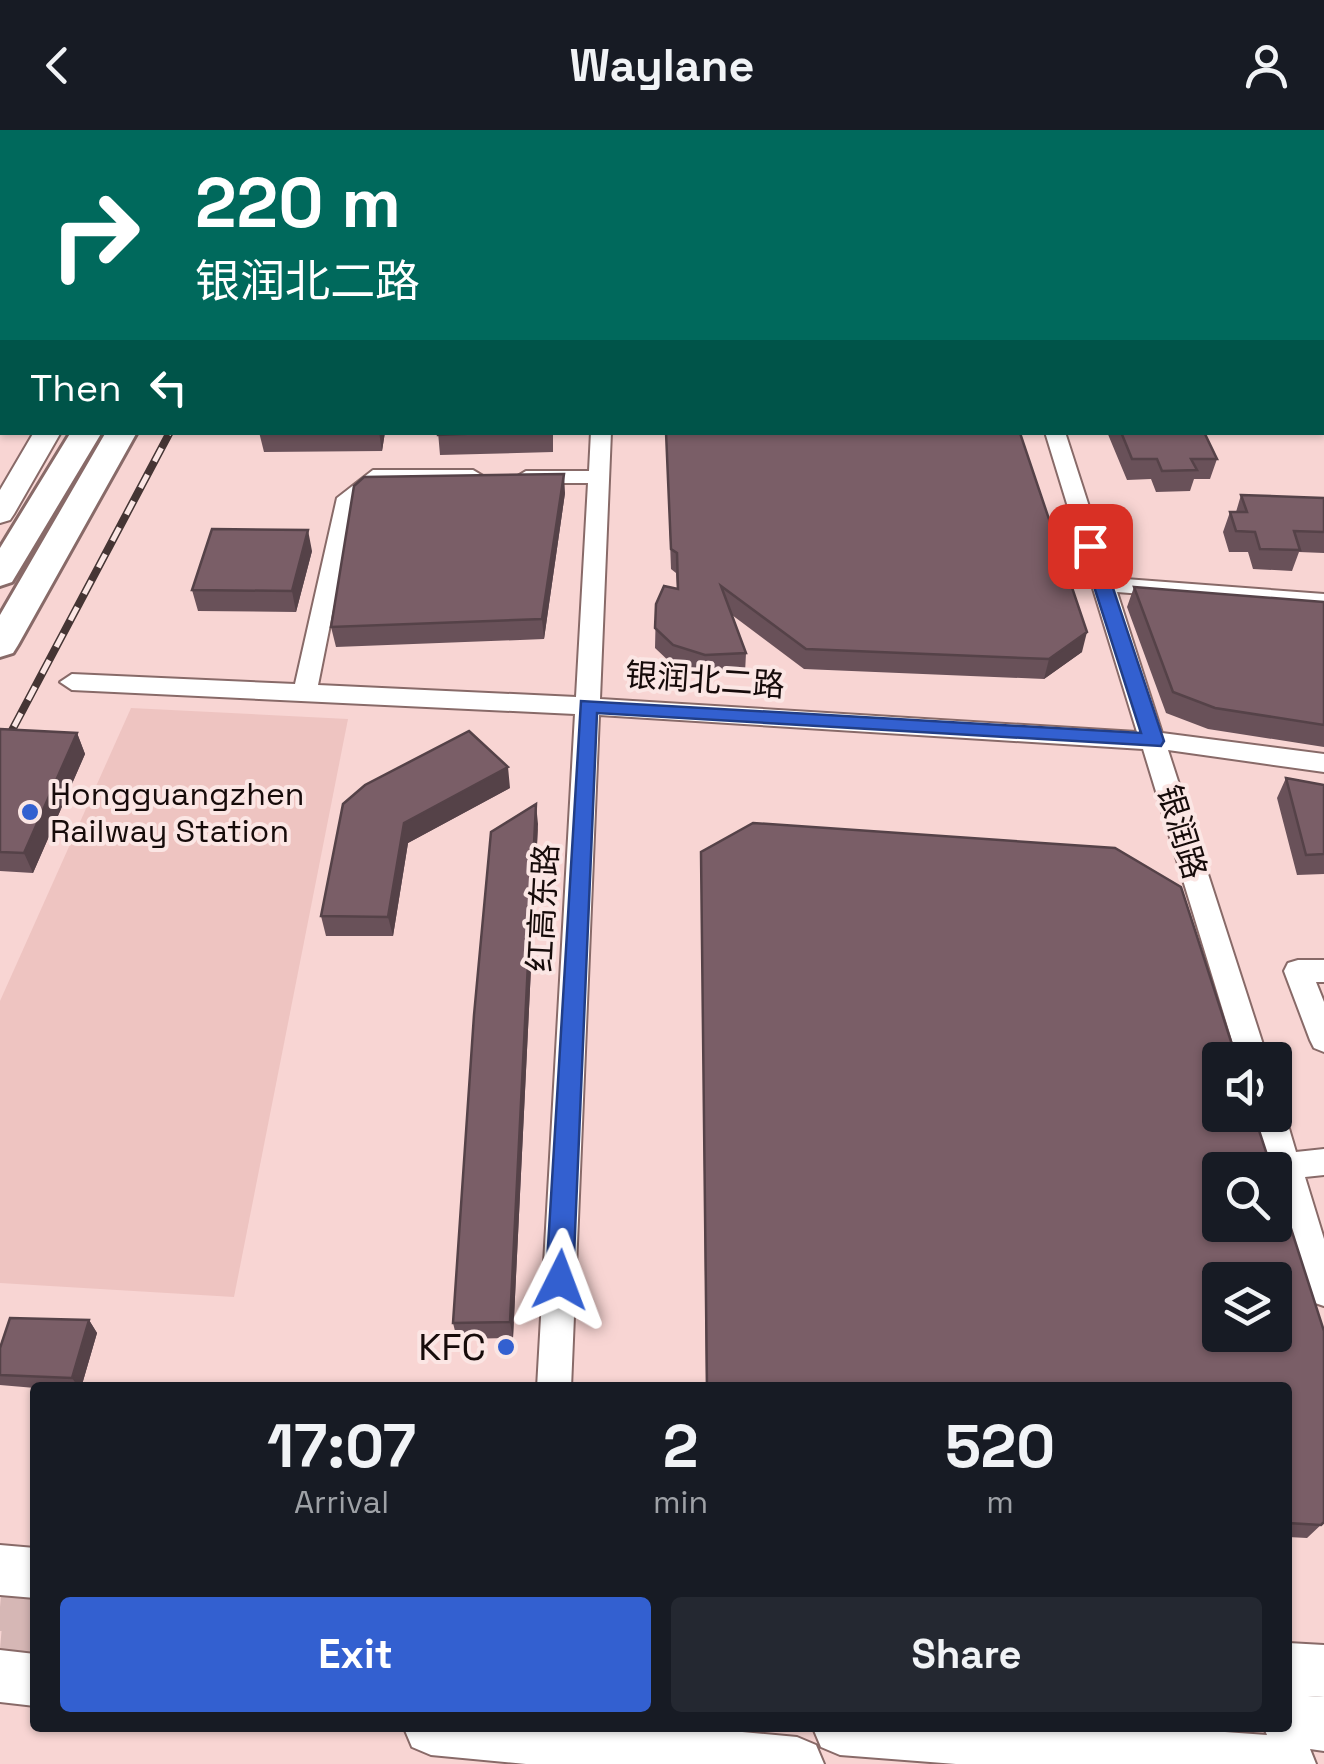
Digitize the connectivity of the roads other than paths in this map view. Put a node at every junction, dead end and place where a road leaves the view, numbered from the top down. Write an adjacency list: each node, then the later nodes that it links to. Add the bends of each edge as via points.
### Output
1 (46, 435): 7 (main road)
2 (85, 435): 8 (highway)
3 (120, 435): 11 (highway)
4 (601, 435): 6 (street, 红高东路)
5 (1056, 435): 9 (street, 银润路)
6 (599, 478): 13 (street, via 373,476 344,502); 14 (street, 红高东路)
7 (0, 514)
8 (0, 575)
9 (1102, 584): 10 (street); 15 (street, 银润路)
10 (1324, 600)
11 (0, 645)
12 (72, 682): 13 (street, 银润北二路)
13 (305, 692): 14 (street, 银润北二路)
14 (588, 706): 15 (street, 银润北二路); 25 (street, 红高东路)
15 (1154, 741): 16 (street); 17 (street); 20 (street, 银润路)
16 (1324, 763)
17 (1324, 774)
18 (1324, 971): 19 (street, via 1298,971)
19 (1324, 1040)
20 (1246, 1042)
21 (1324, 1162): 22 (street)
22 (1292, 1165)
23 (1292, 1186): 24 (street)
24 (1324, 1291)
25 (554, 1382)
26 (0, 1570): 27 (main road)
27 (30, 1573)
28 (1292, 1669): 29 (main road)
29 (1324, 1672)
30 (0, 1676): 31 (main road)
31 (30, 1679)
32 (1292, 1721): 33 (main road)
33 (1324, 1724)
34 (472, 1732): 36 (main road)
35 (890, 1732): 37 (main road)
36 (797, 1764)
37 (1289, 1764)

